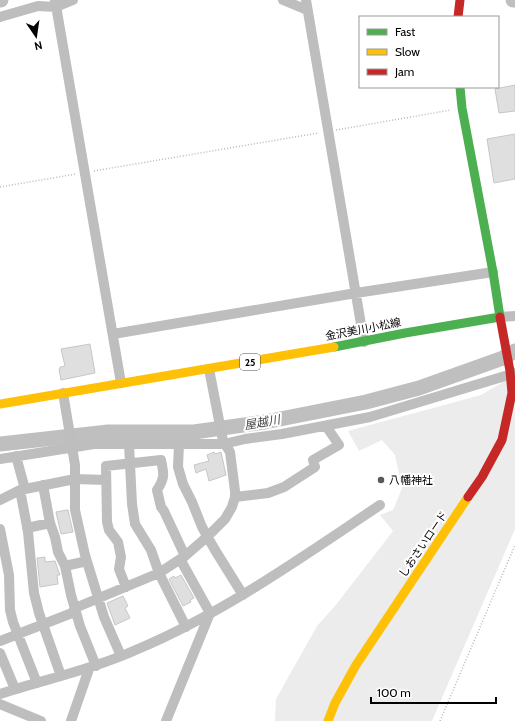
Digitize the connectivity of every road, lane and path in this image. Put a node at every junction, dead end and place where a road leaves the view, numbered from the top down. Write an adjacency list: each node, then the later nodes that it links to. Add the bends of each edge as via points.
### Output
1 (73, 0): 4 (street)
2 (283, 0): 5 (street)
3 (460, 0): 6 (main road)
4 (55, 3): 7 (street); 11 (street)
5 (306, 5): 10 (street)
6 (458, 15)
7 (0, 17)
8 (460, 88): 9 (main road)
9 (462, 108): 10 (path); 13 (main road)
10 (328, 131): 11 (path); 14 (street)
11 (85, 173): 12 (path); 17 (street)
12 (0, 187)
13 (493, 272): 14 (street); 16 (main road)
14 (356, 293): 17 (street); 18 (street)
15 (515, 316): 16 (street)
16 (500, 318): 18 (main road, 金沢美川小松線 / 25); 20 (main road, しおさいロード)
17 (113, 334): 21 (street)
18 (364, 342): 19 (main road, 金沢美川小松線 / 25)
19 (209, 369): 21 (main road, 金沢美川小松線 / 25); 25 (street)
20 (512, 372): 24 (street, via 370,417); 69 (main road, しおさいロード, via 512,393 497,452 356,665 334,703)
21 (121, 383): 22 (main road, 金沢美川小松線 / 25)
22 (63, 393): 23 (main road, 金沢美川小松線 / 25); 28 (street)
23 (0, 404)
24 (326, 426): 25 (street); 36 (street, via 339,445 313,460 315,466 284,487 268,493)
25 (224, 443): 27 (street); 36 (street, via 230,452)
26 (129, 444): 27 (street); 28 (street); 31 (street)
27 (179, 444): 42 (street, via 178,467 183,484)
28 (71, 446): 29 (street); 32 (street)
29 (16, 456): 30 (street); 35 (street)
30 (0, 459)
31 (130, 464): 33 (street, via 106,466); 44 (street, via 161,460 163,481 157,490 161,507); 47 (street, via 135,524 151,550)
32 (75, 478): 33 (street); 34 (street); 45 (street, via 75,510)
33 (106, 480): 49 (street, via 107,522 109,530 118,542 121,557 119,569)
34 (43, 485): 35 (street); 39 (street)
35 (23, 489): 37 (street); 40 (street)
36 (235, 497): 42 (street, via 225,519)
37 (0, 500)
38 (380, 504): 50 (street)
39 (50, 523): 40 (street); 46 (street)
40 (27, 528): 54 (street, via 34,593)
41 (0, 529): 48 (street)
42 (207, 536): 44 (street); 50 (street)
43 (515, 545): 70 (path)
44 (182, 557): 47 (street); 53 (street)
45 (87, 561): 46 (street); 51 (street)
46 (65, 566): 52 (street)
47 (159, 573): 49 (street); 55 (street)
48 (4, 581): 56 (street)
49 (126, 587): 51 (street)
50 (243, 595): 53 (street)
51 (98, 598): 52 (street); 59 (street)
52 (75, 608): 54 (street, via 72,613); 60 (street)
53 (210, 613): 55 (street); 68 (street)
54 (43, 624): 56 (street); 61 (street)
55 (186, 627): 59 (street)
56 (18, 634): 57 (street); 62 (street)
57 (0, 641)
58 (0, 653): 63 (street)
59 (121, 656): 60 (street)
60 (93, 667): 61 (street); 67 (street)
61 (61, 676): 62 (street)
62 (37, 683): 63 (street)
63 (15, 689): 64 (street)
64 (0, 694)
65 (0, 704): 66 (street)
66 (41, 721)
67 (71, 721)
68 (166, 721)
69 (328, 721)
70 (440, 721)

